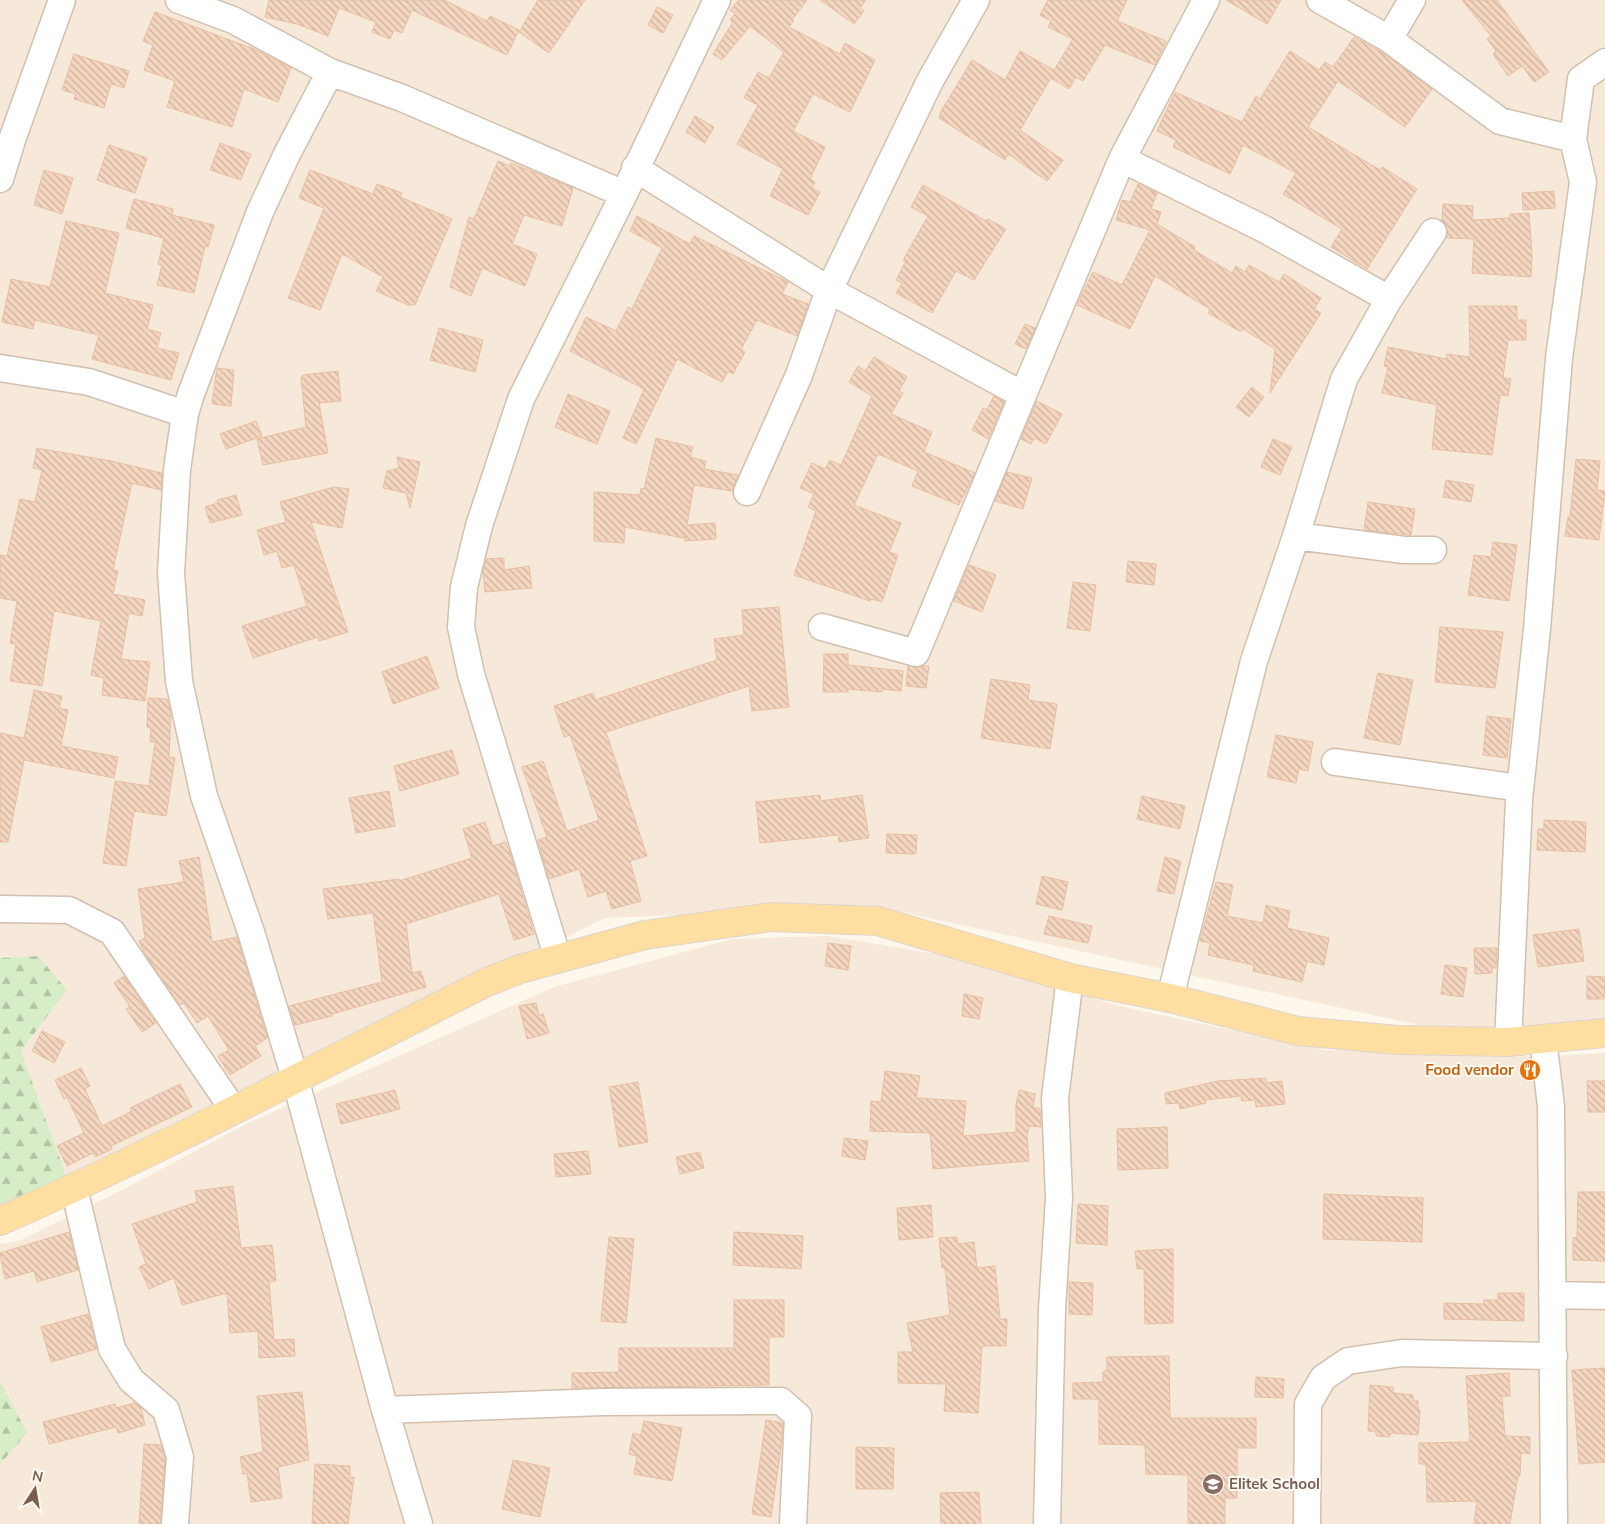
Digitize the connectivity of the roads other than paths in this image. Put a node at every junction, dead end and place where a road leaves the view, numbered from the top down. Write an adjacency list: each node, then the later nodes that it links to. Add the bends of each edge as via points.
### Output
1 (62, 0): 14 (street)
2 (179, 0): 10 (street, via 233,20)
3 (717, 0): 13 (street)
4 (976, 0): 17 (street, via 930,81)
5 (1206, 0): 12 (street)
6 (1320, 0): 8 (street)
7 (1412, 0): 8 (street)
8 (1389, 39): 11 (street, via 1500,121)
9 (1605, 62): 11 (street, via 1581,79)
10 (330, 72): 15 (street, via 402,98); 21 (street, via 260,212)
11 (1573, 139): 27 (street, via 1583,182 1559,358 1537,629)
12 (1122, 159): 18 (street, via 1264,229); 20 (street)
13 (635, 168): 15 (street); 17 (street)
14 (0, 179)
15 (624, 194): 29 (street, via 521,399 479,526 464,587 462,627 471,674)
16 (1433, 232): 18 (street)
17 (829, 290): 20 (street); 22 (street, via 799,375)
18 (1389, 299): 23 (street, via 1344,378)
19 (0, 368): 21 (street, via 89,382)
20 (1024, 394): 25 (street, via 916,653)
21 (185, 414): 35 (street, via 177,470 171,573 179,681 204,796 251,932)
22 (747, 492)
23 (1296, 536): 24 (street, via 1404,550); 31 (street, via 1254,661)
24 (1433, 550)
25 (822, 627)
26 (1335, 762): 27 (street)
27 (1520, 788): 34 (street)
28 (0, 909): 36 (street, via 69,910 112,932)
29 (558, 959): 30 (main road, via 645,935 771,917 878,921); 35 (main road, via 487,982)
30 (1070, 978): 31 (main road); 46 (street, via 1056,1098 1058,1198)
31 (1170, 998): 34 (main road, via 1298,1031 1398,1040)
32 (1605, 1033): 33 (main road)
33 (1543, 1039): 34 (main road); 39 (street, via 1551,1106)
34 (1508, 1042)
35 (295, 1078): 36 (main road); 42 (street)
36 (233, 1109): 37 (main road, via 136,1160)
37 (74, 1188): 38 (main road); 43 (street, via 112,1349 131,1380 166,1410 180,1458)
38 (0, 1221)
39 (1552, 1295): 40 (street); 41 (street)
40 (1605, 1296)
41 (1554, 1356): 47 (street, via 1402,1353 1348,1360 1323,1378 1308,1404); 48 (street)
42 (385, 1410): 44 (street); 45 (street, via 602,1402 781,1401 798,1416)
43 (175, 1524)
44 (420, 1524)
45 (792, 1524)
46 (1047, 1524)
47 (1307, 1524)
48 (1554, 1524)

